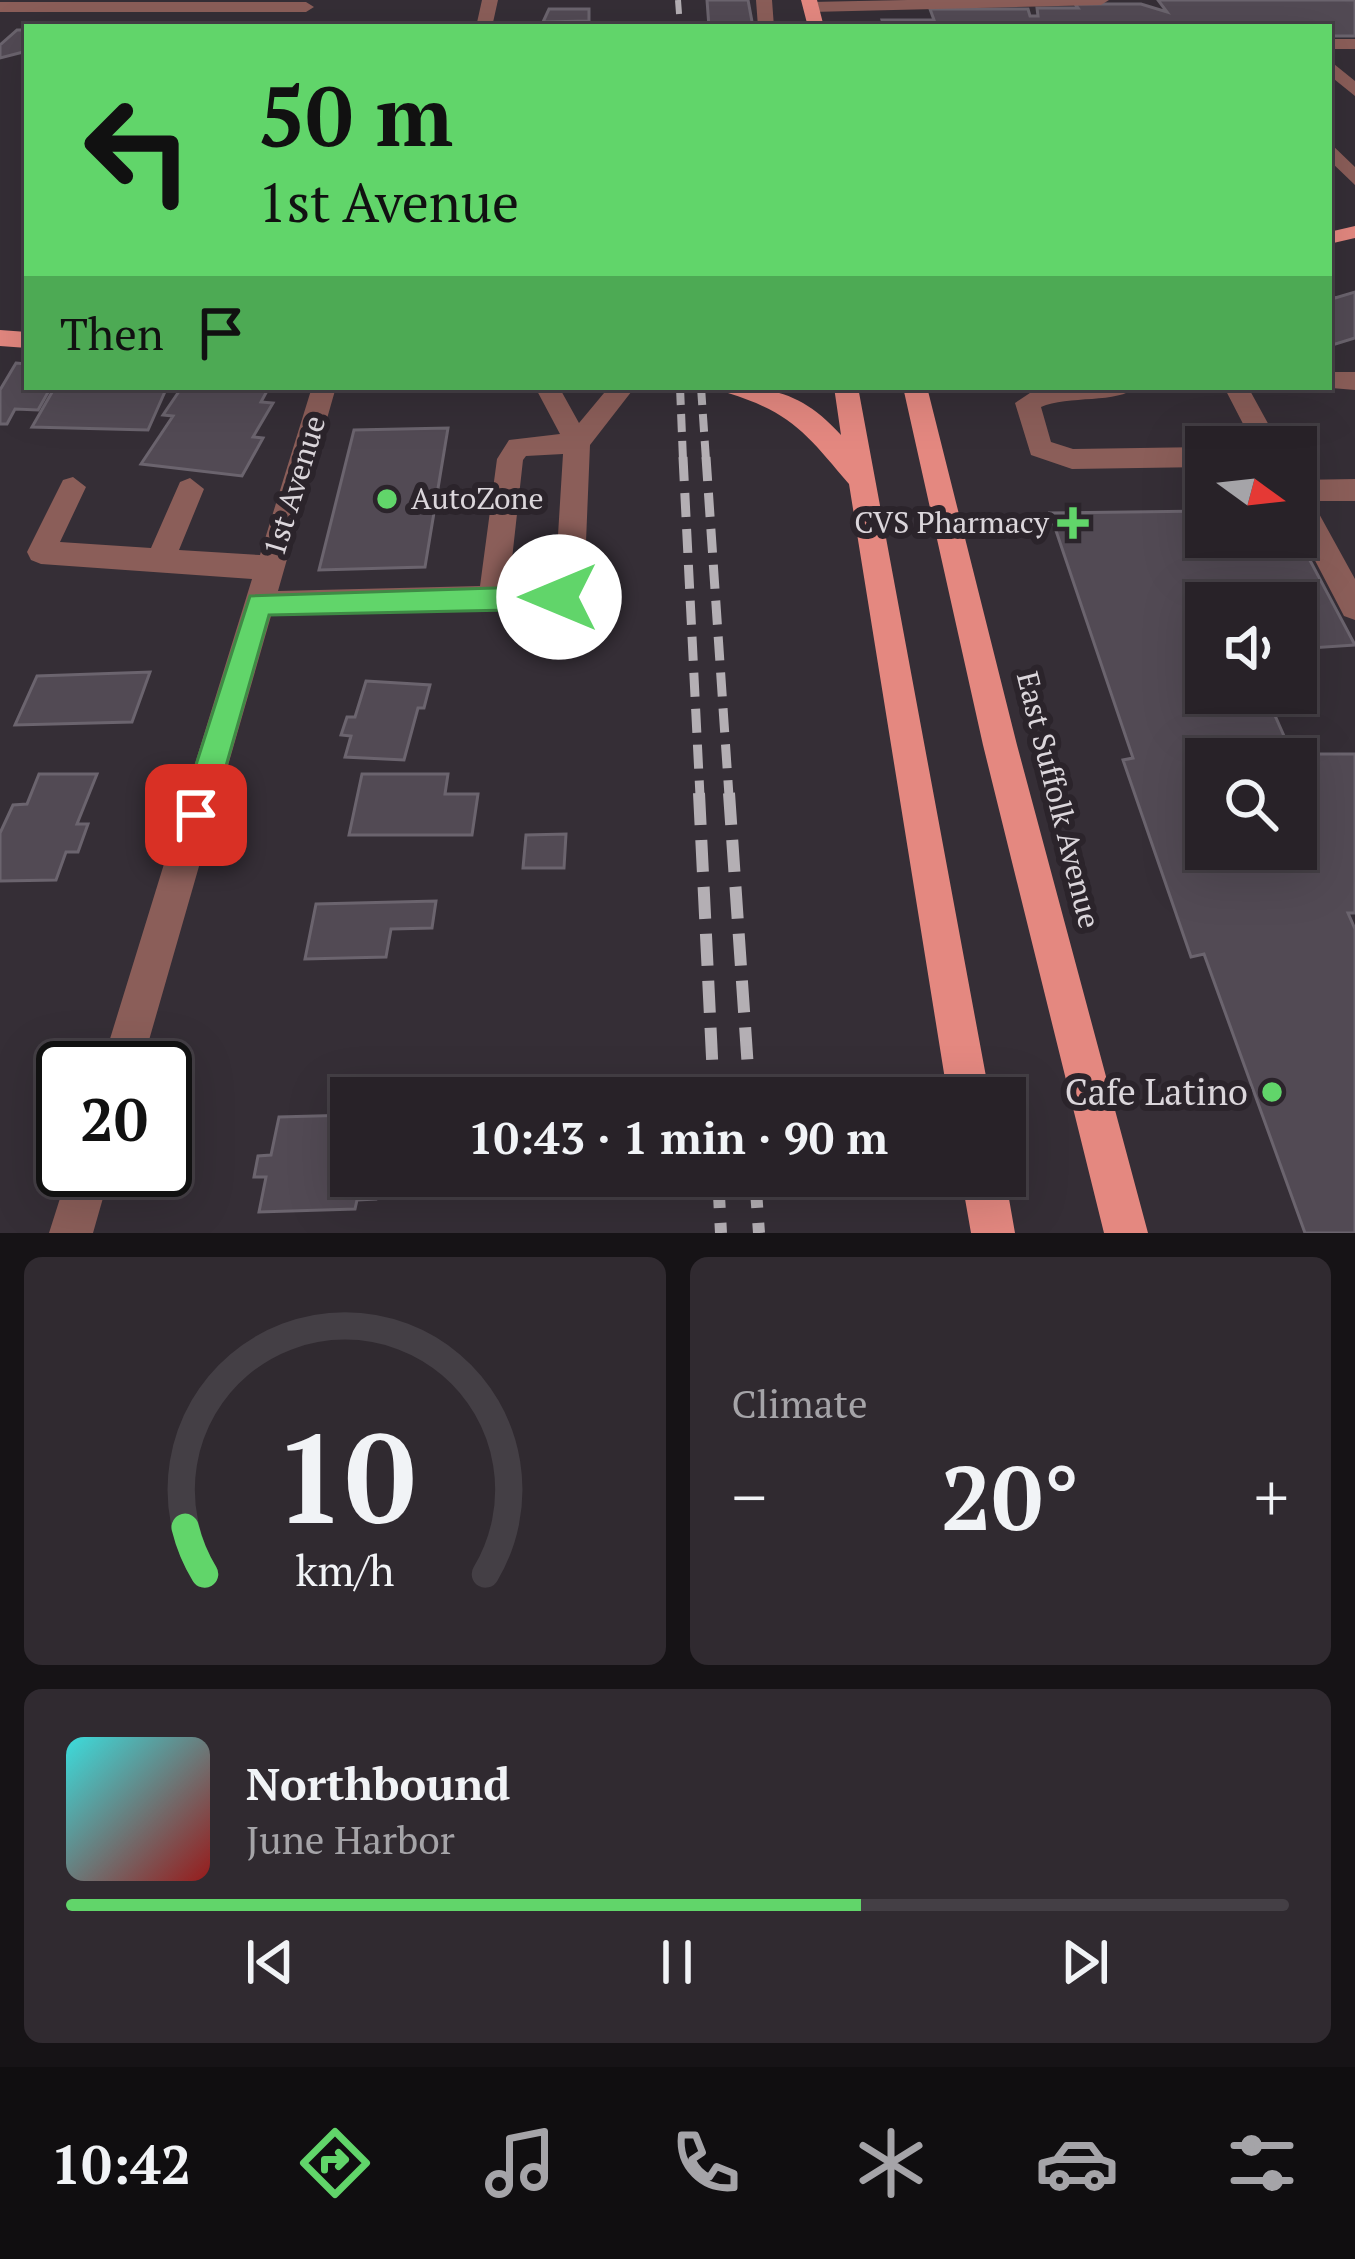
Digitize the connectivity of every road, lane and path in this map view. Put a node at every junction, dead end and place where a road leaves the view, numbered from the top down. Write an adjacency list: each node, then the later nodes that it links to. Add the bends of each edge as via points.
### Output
1 (1101, 0): 3 (street)
2 (308, 3): 4 (street)
3 (810, 4)
4 (0, 7)
5 (1332, 68): 6 (street)
6 (1355, 91)
7 (1332, 154): 8 (street)
8 (1347, 185)
9 (324, 390): 27 (street, 1st Avenue)
10 (550, 390): 18 (street)
11 (621, 390): 18 (street)
12 (747, 390): 20 (main road, via 811,417)
13 (847, 390): 20 (main road)
14 (916, 390): 38 (main road, East Suffolk Avenue)
15 (1055, 390): 19 (street, via 1027,403 1040,448 1072,459)
16 (1238, 390): 17 (street)
17 (1257, 426)
18 (577, 443): 29 (street, via 518,447 510,459); 29 (street, via 569,590 559,597)
19 (1185, 457)
20 (863, 485): 33 (main road)
21 (73, 487): 26 (street, via 41,552)
22 (190, 489): 26 (street)
23 (1355, 490): 24 (street)
24 (1317, 493)
25 (1317, 530): 28 (street)
26 (161, 559): 27 (street)
27 (270, 568): 30 (street, 1st Avenue)
28 (1347, 579): 31 (street)
29 (493, 597): 30 (street)
30 (259, 604): 32 (street, 1st Avenue)
31 (1355, 607)
32 (129, 1041)
33 (965, 1077)
34 (82, 1197): 36 (street)
35 (987, 1197): 37 (main road)
36 (71, 1233)
37 (993, 1233)
38 (1126, 1233)

